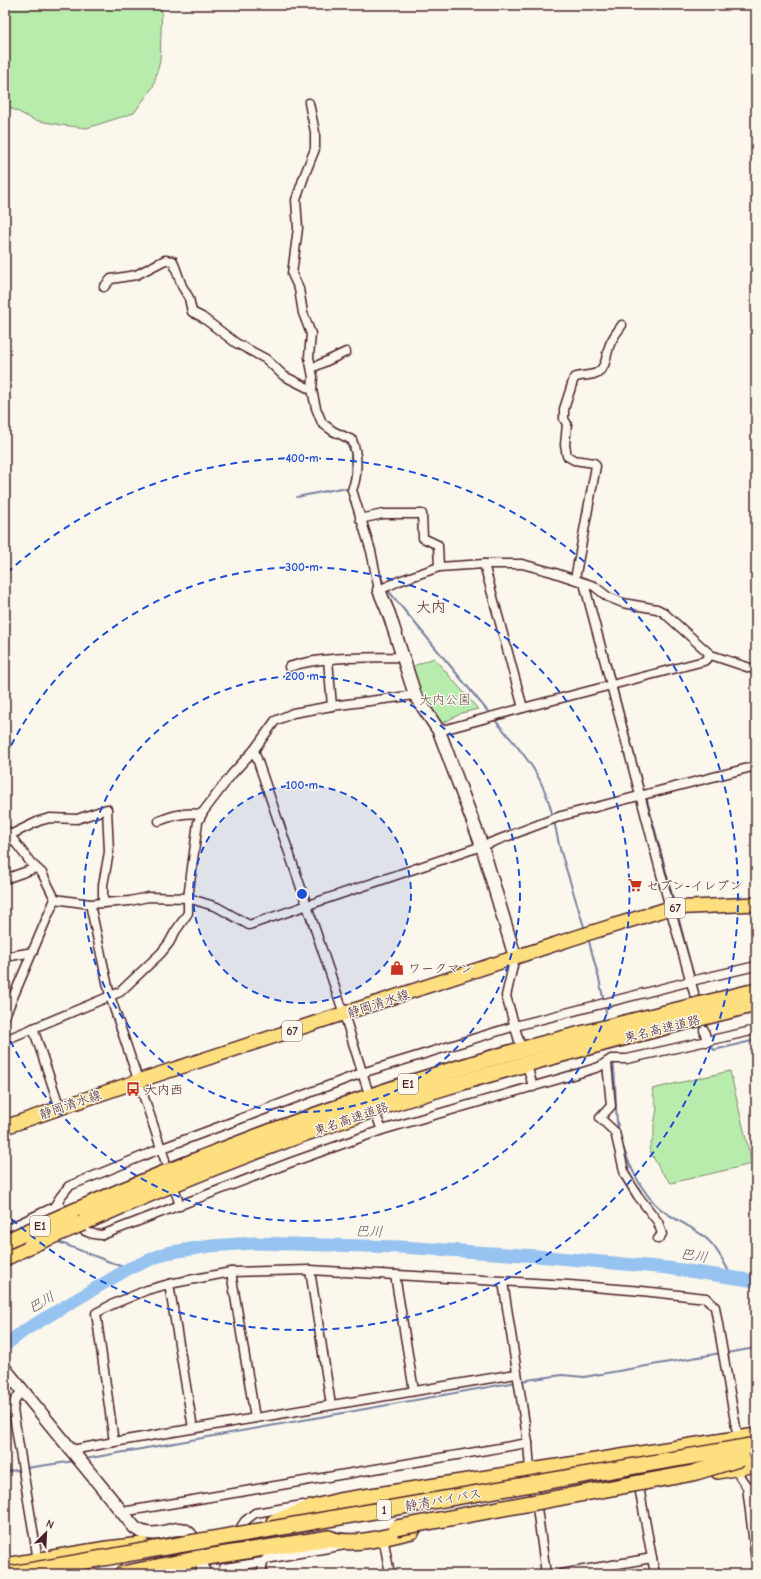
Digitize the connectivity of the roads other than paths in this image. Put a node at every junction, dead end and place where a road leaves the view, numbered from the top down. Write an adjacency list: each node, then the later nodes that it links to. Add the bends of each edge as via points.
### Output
1 (309, 103): 5 (street, via 315,132 315,149 296,200 298,228 292,274 299,289 311,334 309,357)
2 (104, 287): 6 (street, via 111,279 136,275 165,260 173,261 189,298 192,312 236,343 266,359 284,376)
3 (622, 325): 10 (street, via 609,346 608,357 601,370 574,378 564,409 567,424 567,456 574,460 594,462 596,466)
4 (346, 352): 5 (street)
5 (312, 368): 6 (street)
6 (312, 390): 7 (street, via 322,423 352,440 355,447 355,483 352,490)
7 (360, 519): 9 (street, via 383,514 422,514 423,538 438,545); 12 (street, via 371,551)
8 (484, 564): 9 (street); 10 (street, via 522,564); 21 (street)
9 (439, 567): 12 (street)
10 (575, 579): 11 (street)
11 (584, 583): 13 (street, via 594,586 623,604 663,612); 18 (street)
12 (379, 590): 14 (street)
13 (711, 655): 17 (street); 18 (street, via 704,661)
14 (402, 657): 15 (street); 19 (street)
15 (328, 660): 16 (street); 20 (street)
16 (289, 667)
17 (756, 670)
18 (610, 685): 21 (street); 25 (street)
19 (415, 695): 20 (street); 22 (street)
20 (332, 706): 23 (street, via 293,713 275,721)
21 (523, 708): 22 (street)
22 (439, 732): 29 (street)
23 (254, 750): 26 (street); 37 (street)
24 (756, 766): 25 (street)
25 (641, 796): 29 (street, via 561,816); 38 (street)
26 (202, 814): 27 (street, via 176,814); 32 (street, via 196,830)
27 (159, 821)
28 (7, 832): 30 (street); 34 (street, via 50,818 76,818 107,809 109,852)
29 (482, 846): 37 (street); 41 (street)
30 (36, 868): 31 (street); 33 (street, via 42,873)
31 (5, 879)
32 (188, 898): 34 (street, via 148,897 130,902); 37 (street, via 218,907 249,926); 46 (street, via 188,913 169,943 120,992)
33 (55, 899): 35 (street); 39 (street)
34 (103, 903): 35 (street)
35 (90, 904): 46 (street)
36 (756, 904): 38 (main road, 静岡清水線 / 67)
37 (306, 906): 49 (street)
38 (670, 908): 41 (main road, 静岡清水線 / 67); 43 (street)
39 (33, 952): 40 (street); 48 (street)
40 (5, 957)
41 (515, 957): 49 (main road, 静岡清水線 / 67); 51 (street, via 506,996)
42 (756, 966): 43 (street)
43 (691, 981): 45 (street); 51 (street)
44 (756, 990): 73 (highway, 東名高速道路 / E1, bridge, via 531,1047 434,1076 267,1132)
45 (694, 993)
46 (110, 996): 52 (street); 61 (street)
47 (756, 1004): 75 (highway, 東名高速道路 / E1, bridge, via 557,1055 341,1121 202,1172)
48 (7, 1008): 50 (street)
49 (344, 1014): 60 (street); 61 (main road, 静岡清水線 / 67)
50 (5, 1016)
51 (515, 1026): 56 (street); 60 (street)
52 (33, 1028): 55 (street); 64 (street)
53 (704, 1030): 57 (street)
54 (756, 1030): 57 (street)
55 (5, 1040)
56 (519, 1041)
57 (707, 1042): 58 (street)
58 (612, 1061): 62 (street); 74 (street, via 611,1106 600,1118 615,1132 626,1175 658,1222 662,1234)
59 (529, 1072): 62 (street)
60 (362, 1073): 63 (street); 68 (street)
61 (138, 1081): 64 (main road, 静岡清水線 / 67); 68 (street)
62 (533, 1087): 67 (street)
63 (367, 1088)
64 (60, 1108): 66 (main road, 静岡清水線 / 67)
65 (378, 1120): 67 (street)
66 (5, 1126)
67 (382, 1130): 72 (street)
68 (160, 1149): 69 (street); 71 (street, via 69,1186)
69 (164, 1160)
70 (176, 1193): 72 (street)
71 (58, 1203): 72 (street, via 62,1212 80,1230 102,1236); 73 (street, via 50,1210 21,1223)
72 (180, 1206)
73 (6, 1238)
74 (658, 1239)
75 (5, 1258)
76 (310, 1270): 77 (street); 78 (street); 85 (street)
77 (231, 1272): 80 (street); 86 (street)
78 (395, 1276): 79 (street); 84 (street)
79 (503, 1282): 82 (street); 91 (street, via 706,1298 715,1307)
80 (169, 1284): 87 (street); 89 (street, via 147,1290 96,1313)
81 (5, 1370): 83 (street)
82 (516, 1374): 84 (street); 90 (street)
83 (22, 1390): 93 (street); 108 (street, via 15,1400 13,1410)
84 (414, 1391): 85 (street)
85 (331, 1404): 86 (street)
86 (255, 1418): 87 (street)
87 (194, 1428): 89 (street)
88 (756, 1436): 91 (highway)
89 (114, 1442): 93 (street)
90 (528, 1443): 96 (street); 101 (street)
91 (733, 1443): 92 (highway, 静清バイパス / 1, bridge); 94 (street); 96 (highway); 102 (highway, bridge, via 677,1454 561,1469); 119 (highway, 静清バイパス / 1, bridge)
92 (756, 1445)
93 (72, 1450): 101 (street)
94 (745, 1460): 95 (highway, 1); 97 (street, via 740,1477); 98 (highway, 1); 105 (highway, bridge, via 693,1473); 120 (highway, 静清バイパス / 1, bridge)
95 (756, 1464)
96 (530, 1470): 99 (highway); 100 (street)
97 (752, 1486): 113 (street)
98 (639, 1487): 100 (highway, 1); 111 (street)
99 (330, 1503): 102 (highway); 103 (street, via 255,1513)
100 (537, 1508): 104 (highway, 1); 124 (street)
101 (122, 1512): 106 (street, via 142,1533 178,1528)
102 (274, 1522): 103 (highway)
103 (239, 1530): 106 (highway)
104 (383, 1537): 107 (highway, 1); 123 (street)
105 (329, 1538): 107 (highway, 1); 110 (highway, 1)
106 (194, 1540): 109 (highway); 110 (street)
107 (355, 1542): 114 (street, via 266,1559)
108 (37, 1554): 109 (highway); 112 (highway)
109 (63, 1556): 115 (highway)
110 (201, 1558): 117 (highway, 1); 121 (street)
111 (652, 1558): 125 (street); 126 (street)
112 (5, 1560)
113 (756, 1561)
114 (263, 1562): 116 (street); 122 (street)
115 (5, 1566)
116 (224, 1568)
117 (154, 1571): 118 (highway, 1)
118 (128, 1573)
119 (11, 1574)
120 (68, 1574)
121 (204, 1574)
122 (263, 1574)
123 (390, 1574)
124 (546, 1574)
125 (561, 1574)
126 (655, 1574)

